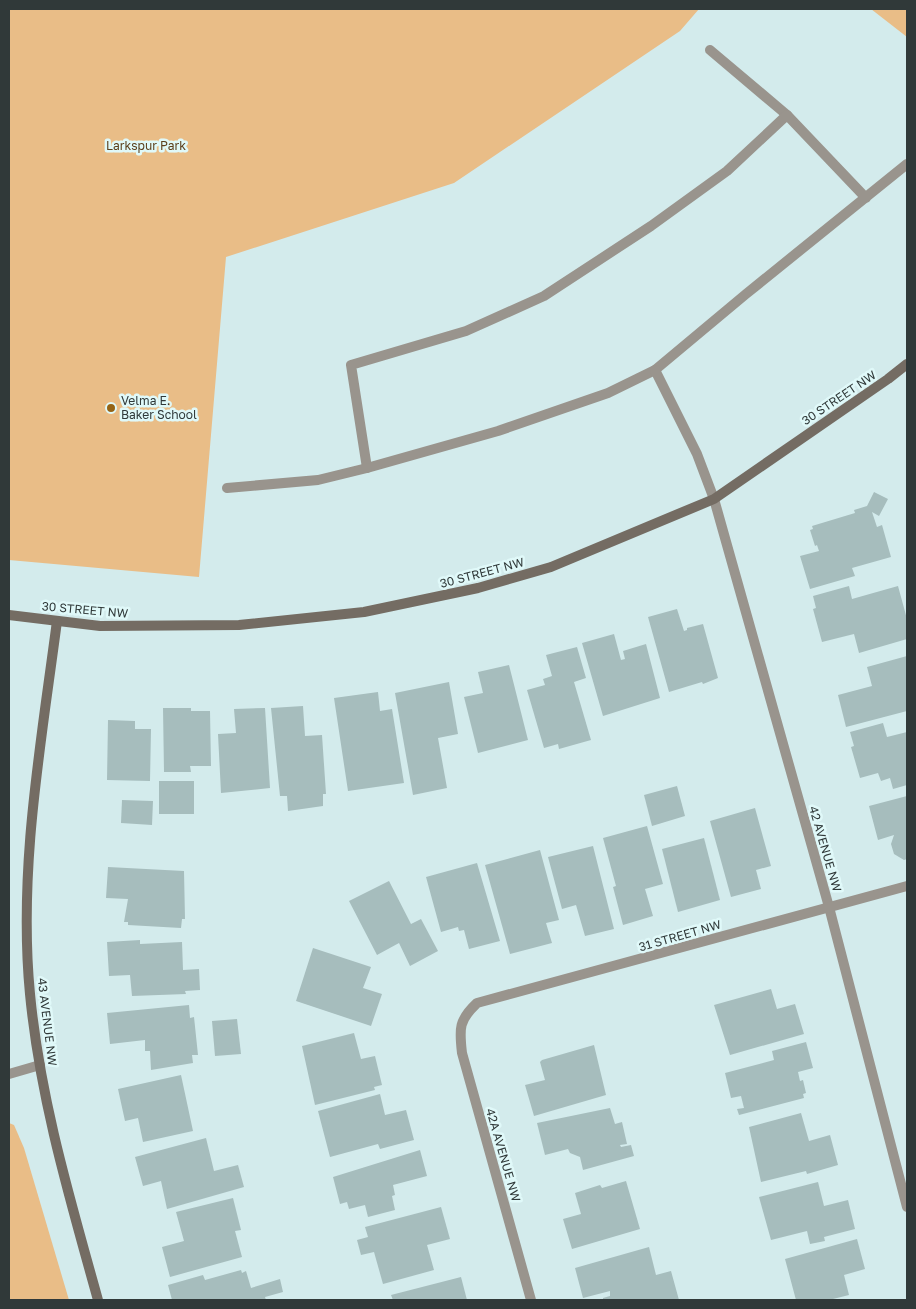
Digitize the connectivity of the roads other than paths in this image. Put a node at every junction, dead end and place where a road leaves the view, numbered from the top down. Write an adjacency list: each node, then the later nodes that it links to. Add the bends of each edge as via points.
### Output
1 (710, 50): 2 (street)
2 (787, 115): 4 (street); 7 (street, via 720,176 652,226 544,296 466,332 352,364)
3 (907, 164): 4 (street)
4 (866, 198): 6 (street)
5 (907, 364): 9 (street, 30 STREET NW)
6 (655, 370): 7 (street, via 608,393 498,431); 9 (street, 42 AVENUE NW, via 697,454)
7 (367, 468): 8 (street, via 318,480)
8 (226, 488)
9 (714, 499): 11 (street, 30 STREET NW, via 551,567 427,600 364,612 239,626 100,626); 13 (street, 42 AVENUE NW)
10 (9, 615): 11 (street, 30 STREET NW)
11 (57, 622): 15 (street, 43 AVENUE NW, via 32,821 28,881 30,994)
12 (907, 886): 13 (street, 31 STREET NW)
13 (829, 907): 14 (street, 31 STREET NW, via 478,1003); 17 (street, 42 AVENUE NW)
14 (464, 1016): 19 (street, 42A AVENUE NW, via 460,1032 462,1052)
15 (40, 1065): 16 (street); 18 (street, 43 AVENUE NW, via 56,1150)
16 (9, 1074)
17 (907, 1207)
18 (98, 1300)
19 (531, 1300)

